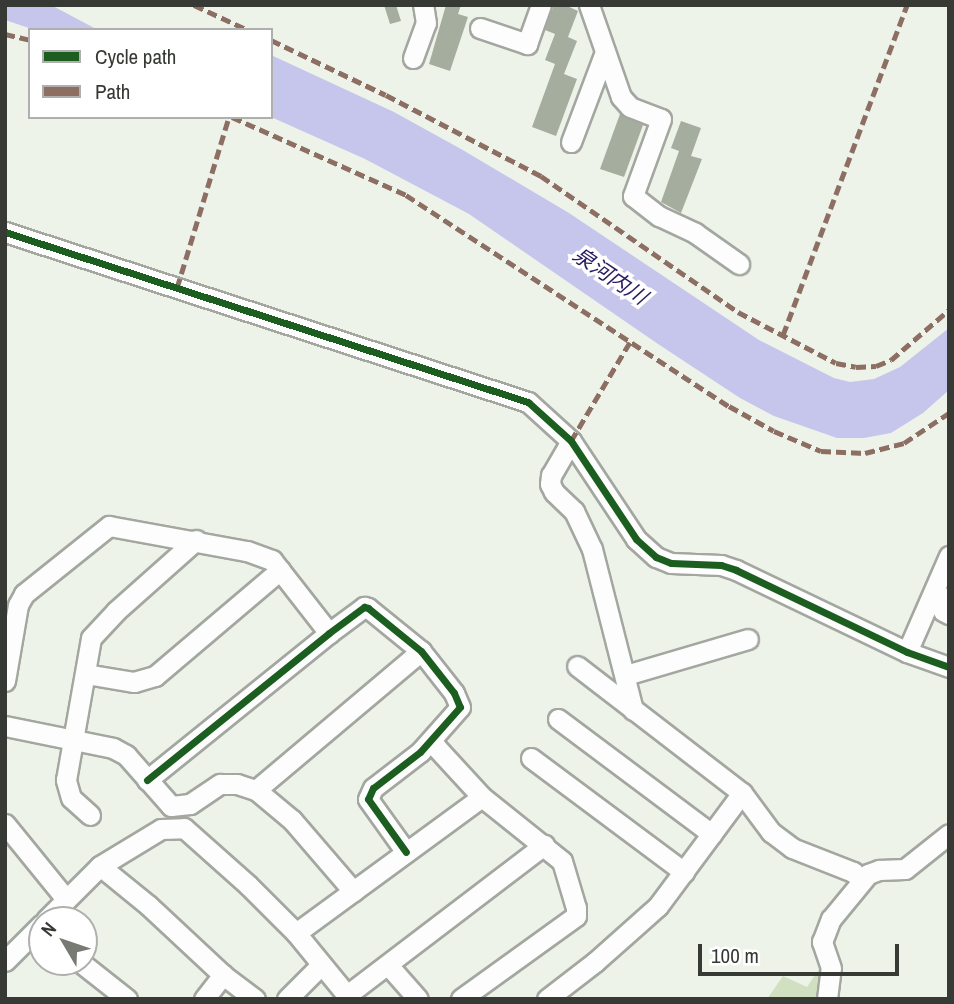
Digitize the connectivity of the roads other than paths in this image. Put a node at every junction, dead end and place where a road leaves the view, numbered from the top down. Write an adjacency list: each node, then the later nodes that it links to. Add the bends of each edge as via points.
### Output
1 (423, 5): 6 (street, via 426,23)
2 (541, 5): 4 (street, via 527,44)
3 (589, 5): 5 (street)
4 (480, 28)
5 (605, 52): 7 (street); 9 (street, via 625,103 660,118 633,196)
6 (413, 58)
7 (571, 142)
8 (5, 232): 10 (street, via 528,402)
9 (739, 264)
10 (571, 442): 19 (street, via 636,539 656,557 671,563 736,570); 23 (street, via 550,484 575,511 592,549)
11 (196, 540): 13 (street, via 259,553); 22 (street, via 97,629 91,638); 24 (street, via 118,525 101,530 24,594 18,605)
12 (949, 556): 19 (street)
13 (280, 569): 16 (street); 22 (street, via 155,676 134,682)
14 (949, 597): 15 (street, via 943,611)
15 (949, 614)
16 (329, 633): 18 (street, via 364,607); 31 (street)
17 (748, 639): 23 (street)
18 (421, 651): 29 (street, via 460,707); 32 (street)
19 (907, 652): 21 (street)
20 (577, 666): 25 (street)
21 (949, 667)
22 (86, 674): 28 (street)
23 (626, 675): 25 (street)
24 (5, 681)
25 (633, 710): 33 (street)
26 (558, 719): 37 (street)
27 (5, 726): 28 (street)
28 (74, 739): 31 (street, via 126,755); 35 (street, via 67,789)
29 (432, 739): 34 (street); 40 (street, via 373,788 368,799)
30 (531, 758): 42 (street)
31 (147, 780): 32 (street, via 171,806 179,807 220,784)
32 (256, 790): 44 (street, via 292,820)
33 (742, 793): 37 (street); 43 (street, via 771,832 792,848 853,872)
34 (482, 797): 39 (street); 40 (street)
35 (90, 815)
36 (5, 824): 45 (street)
37 (712, 834): 42 (street)
38 (949, 834): 43 (street, via 905,869 879,870)
39 (544, 845): 51 (street); 60 (street, via 567,870 576,916)
40 (406, 852): 44 (street)
41 (100, 866): 45 (street); 47 (street, via 161,829 184,828); 52 (street)
42 (684, 872): 61 (street, via 640,923)
43 (862, 880): 62 (street, via 825,929 822,942 831,980)
44 (353, 891): 47 (street)
45 (66, 898): 46 (street)
46 (59, 906)
47 (296, 933): 50 (street)
48 (28, 938): 49 (street)
49 (5, 961)
50 (321, 965): 54 (street); 58 (street)
51 (388, 965): 54 (street); 59 (street)
52 (223, 975): 56 (street); 57 (street)
53 (98, 976): 55 (street)
54 (348, 997)
55 (127, 999)
56 (204, 999)
57 (255, 999)
58 (287, 999)
59 (418, 999)
60 (461, 999)
61 (547, 999)
62 (827, 999)

